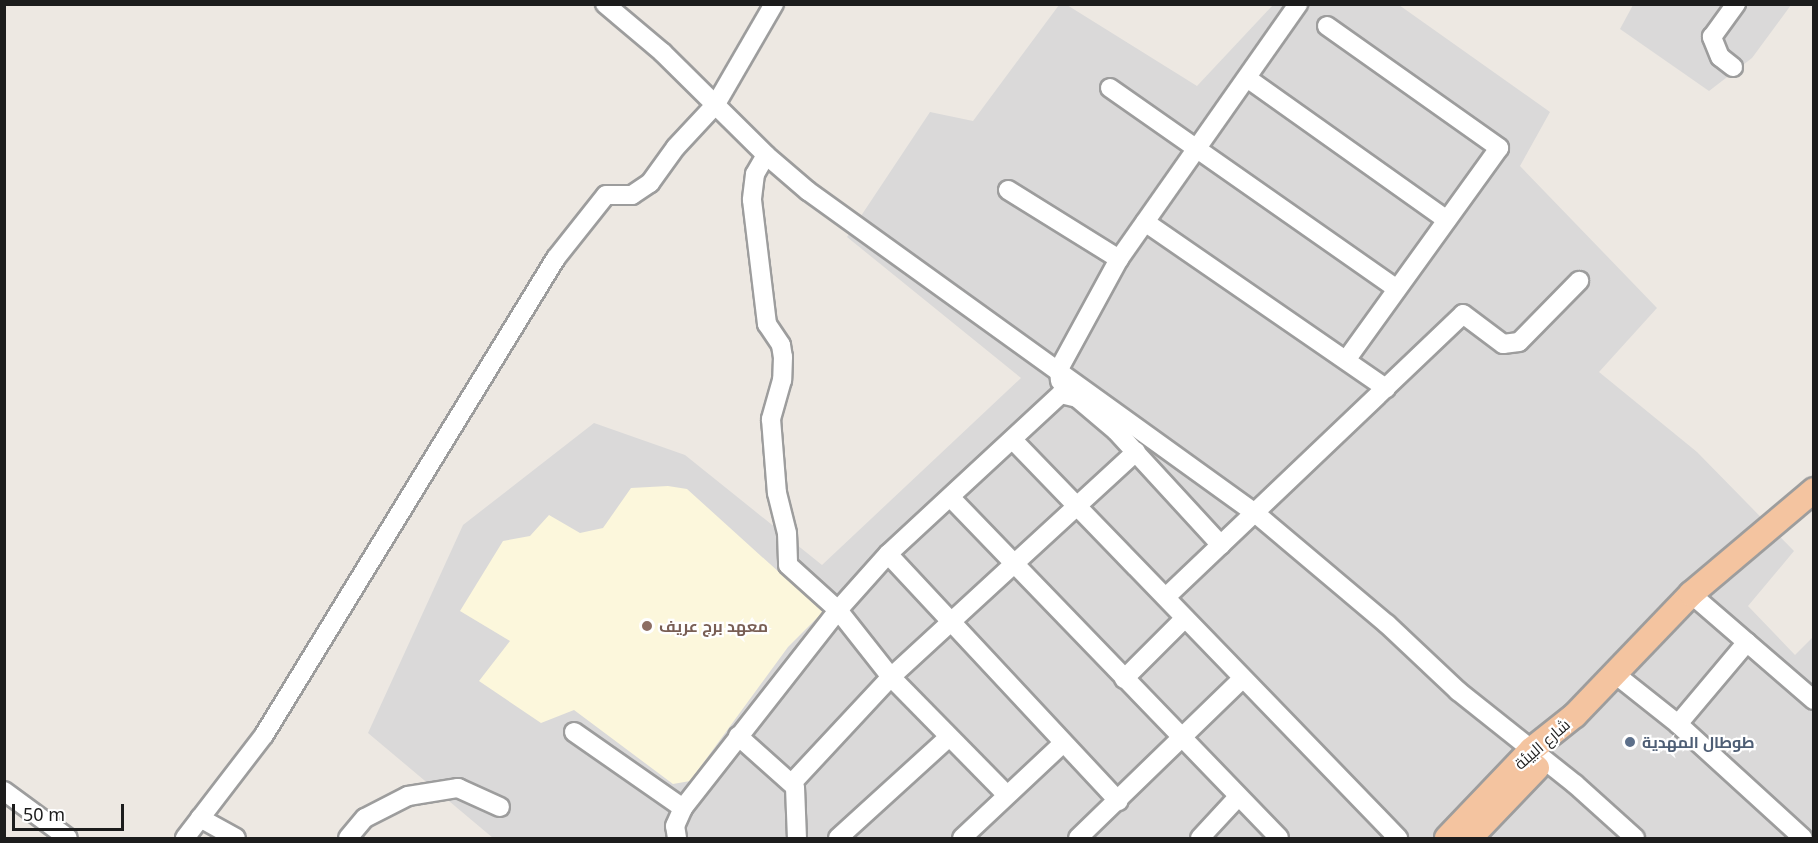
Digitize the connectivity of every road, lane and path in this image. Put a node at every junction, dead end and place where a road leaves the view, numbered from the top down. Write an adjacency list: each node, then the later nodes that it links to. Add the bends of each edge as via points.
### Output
1 (605, 4): 9 (street)
2 (774, 4): 9 (street)
3 (1298, 4): 7 (street)
4 (1736, 4): 6 (street, via 1712,37 1720,57)
5 (1327, 26): 13 (street, via 1499,147)
6 (1733, 67)
7 (1247, 78): 10 (street); 13 (street)
8 (1110, 88): 10 (street)
9 (716, 104): 11 (street); 56 (street, via 676,147 645,189 632,195 606,195 556,258 264,735)
10 (1199, 148): 14 (street); 17 (street)
11 (766, 155): 19 (street, via 915,272); 33 (street, via 756,174 752,200 767,324 781,345 783,357 771,428 788,565)
12 (1008, 190): 15 (street)
13 (1447, 220): 17 (street)
14 (1145, 222): 15 (street); 18 (street)
15 (1119, 259): 19 (street)
16 (1579, 281): 20 (street, via 1518,342 1503,344 1463,314)
17 (1397, 289): 18 (street)
18 (1346, 360): 20 (street)
19 (1059, 369): 21 (street); 27 (street)
20 (1386, 388): 27 (street)
21 (1060, 394): 22 (street); 23 (street, via 1071,394 1087,405)
22 (1013, 440): 25 (street); 26 (street)
23 (1136, 452): 26 (street); 28 (street)
24 (1814, 490): 31 (main road, شارع البيئة)
25 (951, 498): 29 (street); 30 (street)
26 (1078, 505): 30 (street); 32 (street)
27 (1255, 513): 28 (street); 48 (street, via 1387,624 1458,691)
28 (1221, 545): 32 (street)
29 (888, 555): 33 (street); 35 (street)
30 (1011, 564): 35 (street); 39 (street)
31 (1691, 594): 36 (street); 37 (main road, شارع البيئة)
32 (1166, 597): 34 (street)
33 (838, 610): 38 (street); 44 (street)
34 (1184, 619): 39 (street); 40 (street)
35 (949, 622): 38 (street); 47 (street)
36 (1747, 642): 41 (street); 42 (street)
37 (1615, 674): 42 (street); 48 (main road, شارع البيئة)
38 (891, 677): 45 (street); 49 (street)
39 (1124, 679): 46 (street)
40 (1242, 679): 46 (street); 68 (street)
41 (1809, 692)
42 (1678, 724): 72 (street)
43 (574, 732): 55 (street)
44 (738, 736): 49 (street); 55 (street)
45 (948, 738): 51 (street); 63 (street)
46 (1180, 738): 52 (street); 53 (street)
47 (1062, 744): 51 (street); 53 (street)
48 (1538, 755): 69 (main road, شارع البيئة); 70 (main road, شارع البيئة); 71 (street)
49 (792, 783): 62 (street, via 798,800)
50 (4, 791): 57 (street)
51 (1007, 795): 64 (street)
52 (1237, 798): 66 (street); 67 (street)
53 (1119, 801): 65 (street)
54 (500, 807): 60 (street, via 458,788 408,796 365,818)
55 (683, 808): 61 (street, via 675,826)
56 (200, 818): 58 (street); 59 (street)
57 (68, 838)
58 (185, 838)
59 (236, 838)
60 (348, 838)
61 (676, 838)
62 (797, 838)
63 (838, 838)
64 (962, 838)
65 (1078, 838)
66 (1200, 838)
67 (1280, 838)
68 (1398, 838)
69 (1447, 838)
70 (1470, 838)
71 (1635, 838)
72 (1803, 838)

